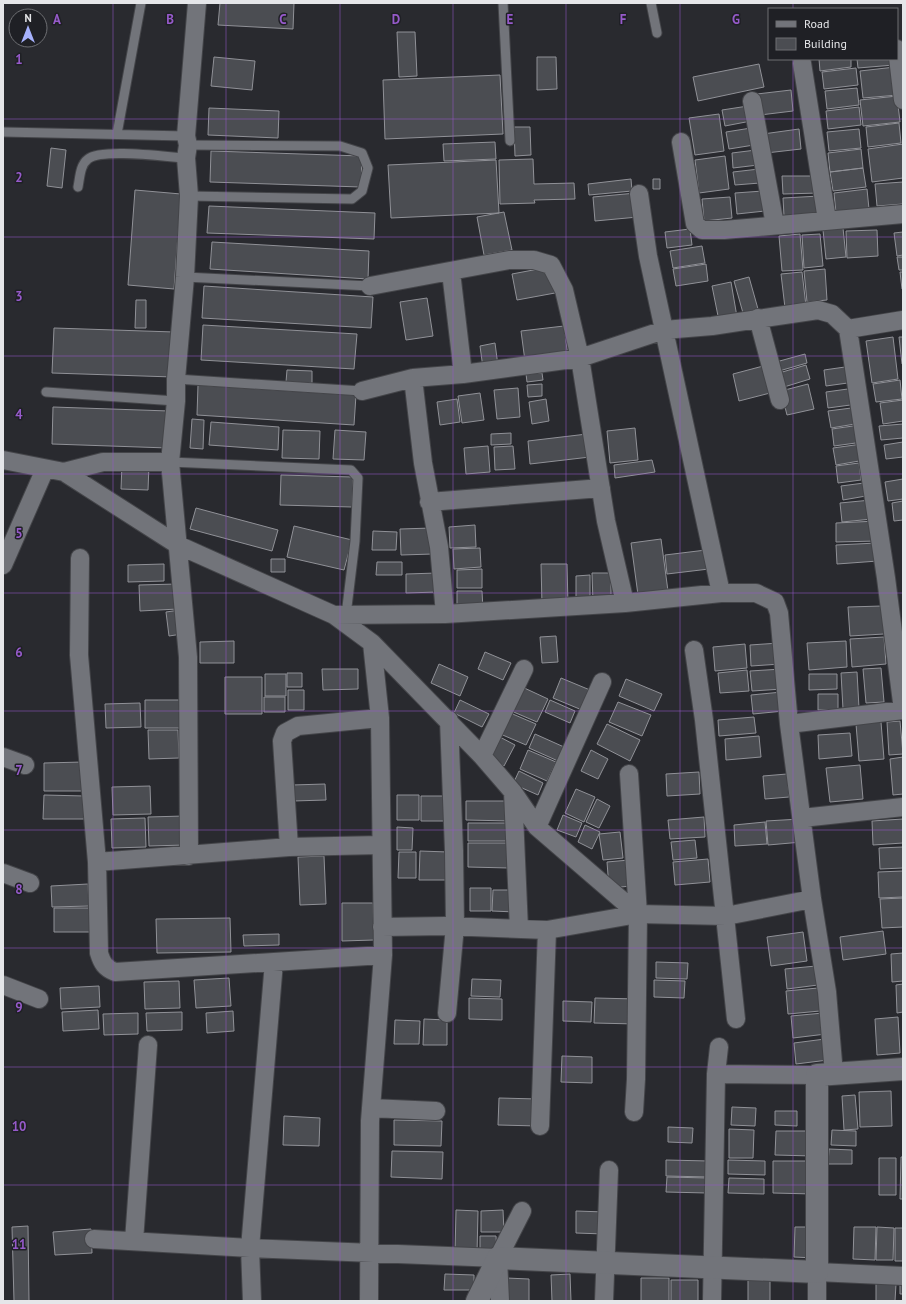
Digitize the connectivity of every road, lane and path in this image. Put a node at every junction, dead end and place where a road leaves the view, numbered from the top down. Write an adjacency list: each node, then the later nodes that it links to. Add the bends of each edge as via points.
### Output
1 (141, 3): 11 (lane)
2 (197, 3): 14 (street)
3 (503, 3): 12 (lane)
4 (651, 3): 5 (lane)
5 (656, 33)
6 (898, 58): 8 (street)
7 (802, 63): 19 (street)
8 (903, 100)
9 (752, 101): 20 (street)
10 (3, 132): 11 (lane)
11 (117, 134): 14 (lane)
12 (510, 141)
13 (681, 142): 20 (street, via 695,224 698,228 706,231)
14 (187, 146): 15 (lane, via 94,156 82,166); 17 (street); 17 (lane, via 340,146 362,153 368,168 362,191 352,199)
15 (78, 187)
16 (639, 194): 27 (street, via 648,256)
17 (189, 196): 22 (street)
18 (903, 214): 19 (street)
19 (827, 220): 20 (street)
20 (775, 225)
21 (451, 272): 23 (street); 28 (street, via 509,260 534,260 551,265 564,290); 29 (street)
22 (185, 277): 23 (lane); 31 (street)
23 (370, 286)
24 (758, 318): 26 (street, via 818,310 832,314); 27 (street, via 712,326); 34 (street)
25 (903, 320): 26 (street)
26 (848, 329): 53 (street)
27 (664, 330): 28 (street); 45 (street)
28 (580, 358): 29 (street); 40 (street)
29 (463, 374): 30 (street)
30 (413, 378): 32 (street); 41 (street)
31 (176, 380): 32 (lane); 35 (street)
32 (362, 391)
33 (46, 392): 35 (lane)
34 (780, 400)
35 (176, 401): 37 (street)
36 (3, 460): 38 (street)
37 (170, 462): 39 (street, via 103,462); 42 (street); 48 (lane, via 354,472 358,478 355,534)
38 (45, 469): 39 (street); 44 (street)
39 (64, 472): 42 (street)
40 (601, 488): 41 (street); 46 (street)
41 (429, 502): 47 (street, via 439,547)
42 (178, 545): 48 (street); 67 (street, via 188,657)
43 (80, 558): 68 (street, via 79,655)
44 (3, 565)
45 (721, 593): 46 (street); 56 (street, via 756,593 776,602)
46 (625, 604): 47 (street)
47 (445, 614): 48 (street)
48 (340, 615): 49 (street)
49 (372, 643): 54 (street); 55 (street)
50 (694, 650): 73 (street)
51 (524, 669): 57 (street)
52 (602, 682): 64 (street)
53 (903, 710): 56 (street)
54 (380, 718): 65 (street); 66 (street, via 298,726 285,733 282,741)
55 (449, 720): 57 (street); 74 (street)
56 (789, 724): 63 (street)
57 (482, 756): 61 (street)
58 (3, 757): 59 (street)
59 (25, 765)
60 (629, 774): 72 (street)
61 (513, 792): 64 (street); 76 (street)
62 (903, 807): 63 (street)
63 (802, 818): 71 (street)
64 (537, 828): 72 (street)
65 (380, 844): 66 (street); 75 (street)
66 (289, 847): 67 (street)
67 (189, 856): 68 (street)
68 (97, 862): 79 (street, via 99,953 107,969 115,972)
69 (3, 873): 70 (street)
70 (30, 883)
71 (812, 900): 73 (street); 88 (street, via 827,992)
72 (638, 914): 73 (street); 77 (street); 91 (street)
73 (726, 916): 83 (street)
74 (455, 926): 75 (street); 76 (street); 82 (street)
75 (382, 927): 78 (street)
76 (519, 929): 77 (street)
77 (547, 930): 92 (street)
78 (383, 956): 79 (street); 89 (street)
79 (274, 962): 97 (street)
80 (3, 985): 81 (street)
81 (39, 999)
82 (448, 1012)
83 (736, 1019)
84 (148, 1045): 96 (street)
85 (719, 1048): 87 (street)
86 (903, 1069): 88 (street)
87 (716, 1074): 88 (street); 101 (street)
88 (826, 1075): 102 (street)
89 (371, 1108): 90 (street); 98 (street)
90 (436, 1111)
91 (634, 1112)
92 (540, 1126)
93 (609, 1170): 100 (street)
94 (522, 1211): 99 (street)
95 (94, 1239): 96 (street)
96 (134, 1241): 97 (street)
97 (250, 1248): 98 (street); 104 (street)
98 (369, 1253): 99 (street); 105 (street)
99 (498, 1258): 100 (street); 106 (street); 107 (street)
100 (605, 1263): 101 (street); 108 (street)
101 (711, 1268): 102 (street); 109 (street)
102 (817, 1272): 103 (street); 110 (street)
103 (903, 1276)
104 (252, 1301)
105 (368, 1301)
106 (477, 1301)
107 (500, 1301)
108 (604, 1301)
109 (712, 1301)
110 (816, 1301)

